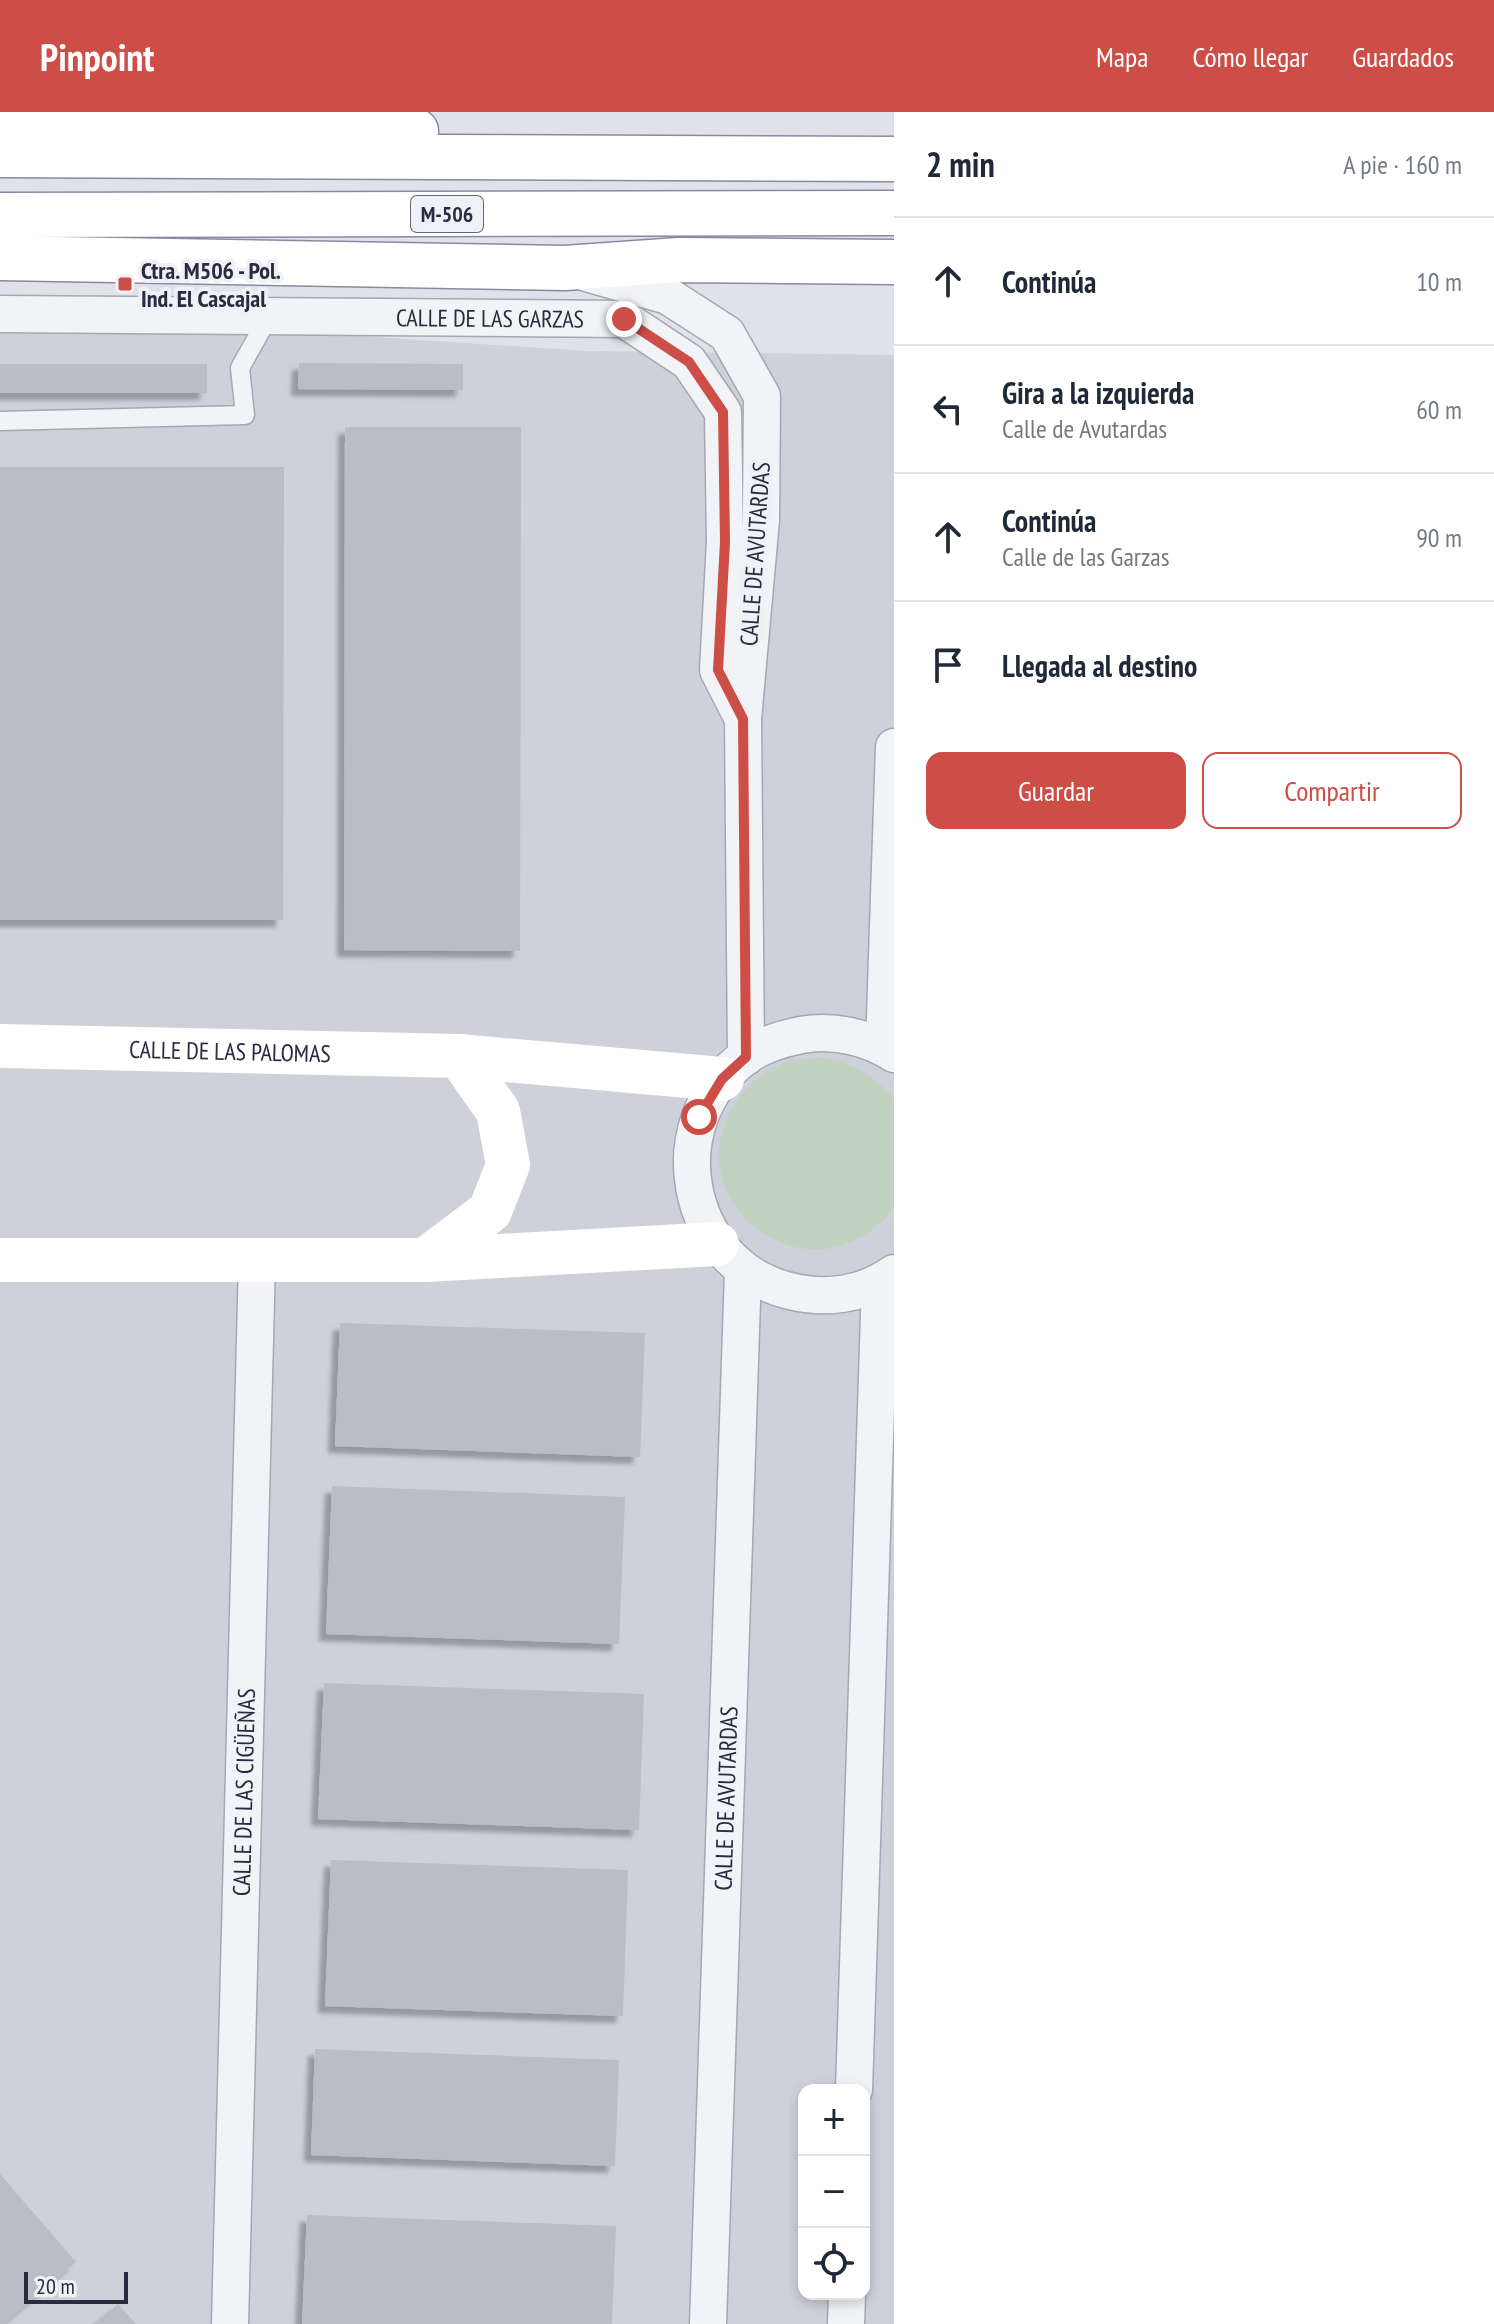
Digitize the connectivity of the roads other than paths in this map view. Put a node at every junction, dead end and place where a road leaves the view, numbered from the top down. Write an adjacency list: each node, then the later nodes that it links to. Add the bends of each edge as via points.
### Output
1 (0, 118): 3 (main road, via 302,121)
2 (0, 155): 3 (main road)
3 (738, 158): 4 (main road)
4 (894, 159)
5 (894, 213): 6 (main road, M-506)
6 (0, 215)
7 (0, 258): 9 (main road)
8 (894, 262): 9 (main road, via 679,260)
9 (565, 268): 13 (street, CALLE DE AVUTARDAS, via 668,296 715,326 727,334 762,396 761,520)
10 (0, 314): 11 (street, CALLE DE LAS GARZAS)
11 (269, 316): 12 (lane, via 240,368 245,415); 13 (street, CALLE DE LAS GARZAS, via 624,319 689,362 723,412 725,542 718,670)
12 (0, 421)
13 (743, 719): 18 (street, CALLE DE AVUTARDAS)
14 (894, 747): 16 (street)
15 (0, 1046): 17 (main road, CALLE DE LAS PALOMAS)
16 (889, 1051): 18 (street, via 850,1035 814,1033 778,1040)
17 (459, 1056): 18 (main road, CALLE DE LAS PALOMAS); 22 (main road, via 498,1111 508,1165 490,1211)
18 (734, 1068): 19 (street, via 699,1117 690,1161 697,1205)
19 (730, 1257): 22 (main road); 23 (street, via 775,1287 810,1296 845,1294); 27 (street, CALLE DE AVUTARDAS)
20 (0, 1260): 21 (main road)
21 (257, 1260): 22 (main road); 26 (street, CALLE DE LAS CIGÜEÑAS)
22 (425, 1260)
23 (887, 1278): 24 (street)
24 (854, 2084)
25 (847, 2300): 28 (street)
26 (230, 2324)
27 (708, 2324)
28 (846, 2324)

